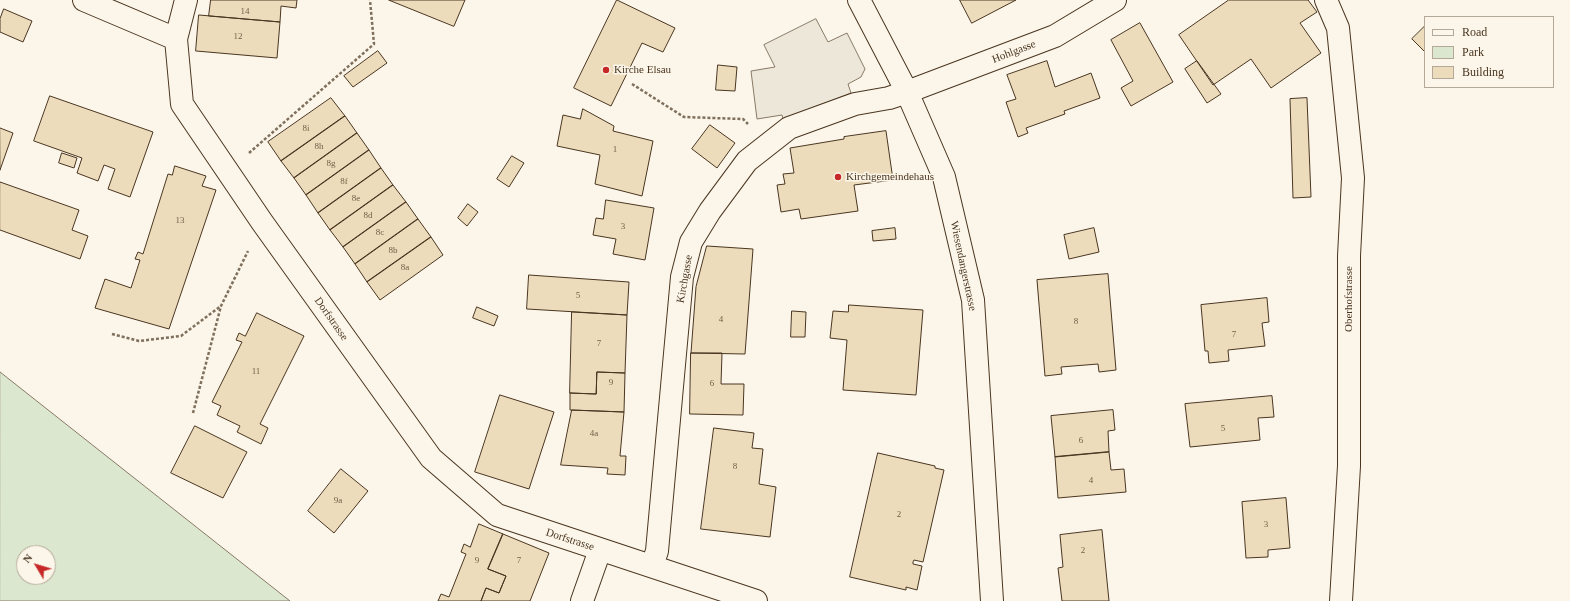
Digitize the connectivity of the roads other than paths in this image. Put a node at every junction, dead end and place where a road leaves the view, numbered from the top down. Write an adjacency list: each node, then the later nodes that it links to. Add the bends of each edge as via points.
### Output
1 (84, 0): 6 (street)
2 (186, 0): 6 (street, Dorfstrasse)
3 (859, 0): 7 (street, Wiesendangerstrasse)
4 (1115, 0): 7 (street, Hohlgasse, via 1055,36)
5 (1326, 0): 13 (street, Oberhofstrasse, via 1338,28 1354,178 1349,256 1349,466)
6 (176, 39): 8 (street, Dorfstrasse, via 182,104 262,222 431,458 497,516)
7 (907, 92): 9 (street, Kirchgasse, via 855,104 789,128 746,161 710,211 692,242 682,277 657,551); 12 (street, Wiesendangerstrasse, via 944,177 973,300)
8 (600, 550): 9 (street, Dorfstrasse); 10 (street, Dorfstrasse)
9 (652, 566): 11 (street, Dorfstrasse)
10 (582, 601)
11 (756, 601)
12 (992, 601)
13 (1341, 601)

